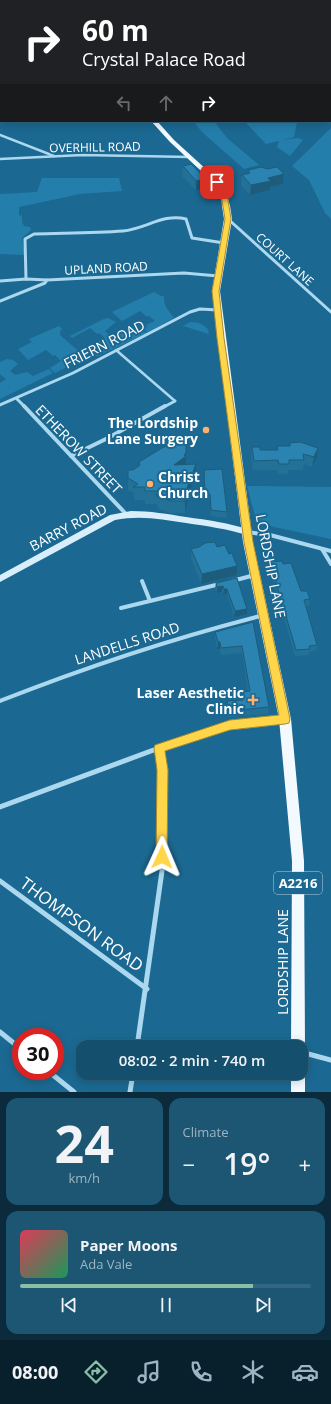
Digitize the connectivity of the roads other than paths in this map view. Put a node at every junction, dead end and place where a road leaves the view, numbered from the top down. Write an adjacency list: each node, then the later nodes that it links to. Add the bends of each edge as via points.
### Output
1 (155, 122): 4 (main road, LORDSHIP LANE / A2216)
2 (0, 135): 3 (street)
3 (55, 156): 4 (street, OVERHILL ROAD); 5 (street, OVERHILL ROAD)
4 (190, 157): 6 (main road, LORDSHIP LANE / A2216, via 218,184 224,194)
5 (0, 159)
6 (228, 219): 7 (main road, LORDSHIP LANE / A2216); 14 (street, COURT LANE)
7 (224, 243): 8 (main road, LORDSHIP LANE / A2216); 9 (street, via 192,238 186,219 180,216 125,231 34,234 25,239)
8 (218, 276): 10 (street, UPLAND ROAD, via 184,274); 13 (main road, LORDSHIP LANE / A2216)
9 (26, 279): 10 (street); 11 (street)
10 (47, 280): 12 (street, UPLAND ROAD)
11 (0, 281)
12 (0, 301)
13 (218, 310): 15 (street, FRIERN ROAD, via 200,309 190,312); 21 (main road, LORDSHIP LANE / A2216)
14 (331, 312)
15 (116, 350): 16 (street, FRIERN ROAD); 17 (street)
16 (17, 399): 18 (street, FRIERN ROAD); 19 (street, ETHEROW STREET)
17 (175, 401): 19 (street)
18 (0, 404)
19 (71, 456): 20 (street, ETHEROW STREET)
20 (126, 514): 21 (main road, BARRY ROAD, via 144,513 172,517 229,526); 26 (main road, BARRY ROAD, via 113,517)
21 (247, 532): 22 (street, via 270,535); 25 (main road, LORDSHIP LANE / A2216)
22 (322, 549): 23 (street); 24 (street)
23 (331, 551)
24 (331, 564)
25 (256, 575): 28 (street); 30 (main road, LORDSHIP LANE / A2216)
26 (0, 579)
27 (142, 581): 28 (street)
28 (150, 600): 29 (street)
29 (121, 608)
30 (264, 615): 31 (street, LANDELLS ROAD, via 154,644 63,675); 32 (main road, LORDSHIP LANE / A2216)
31 (0, 701)
32 (285, 719): 33 (street, via 230,725); 39 (main road, LORDSHIP LANE / A2216, via 298,861)
33 (159, 748): 34 (street); 36 (street, via 162,770 162,871)
34 (0, 807)
35 (0, 881): 36 (street, THOMPSON ROAD)
36 (147, 989): 38 (street)
37 (0, 1032): 40 (street)
38 (138, 1040)
39 (298, 1040)
40 (12, 1042)
41 (308, 1054): 42 (street)
42 (331, 1060)
43 (59, 1080): 46 (street)
44 (132, 1080): 47 (street)
45 (298, 1080): 48 (main road)
46 (74, 1092)
47 (130, 1092)
48 (298, 1092)

